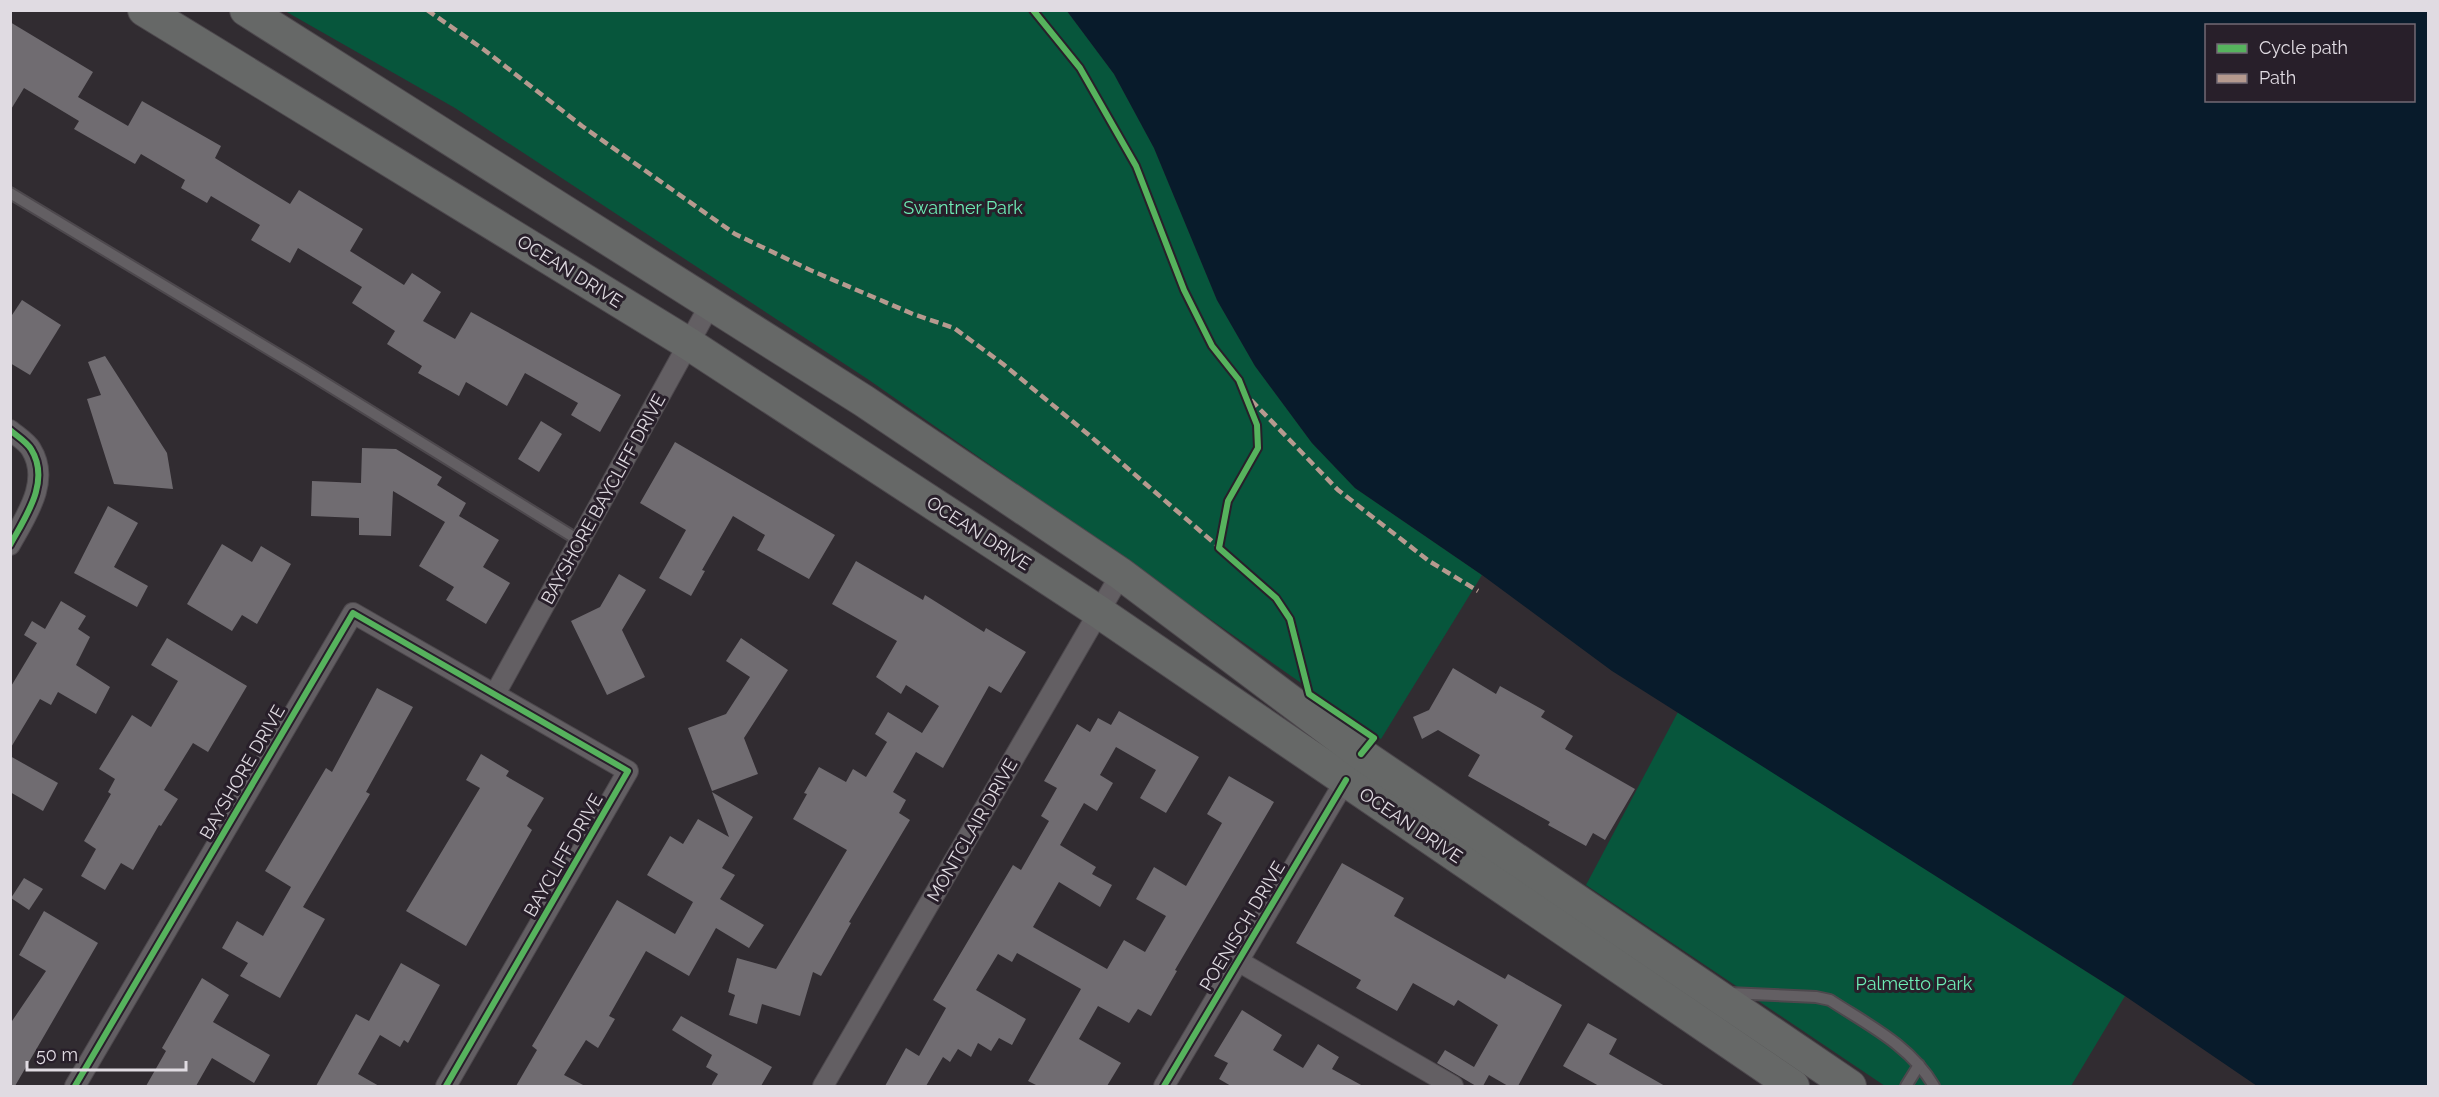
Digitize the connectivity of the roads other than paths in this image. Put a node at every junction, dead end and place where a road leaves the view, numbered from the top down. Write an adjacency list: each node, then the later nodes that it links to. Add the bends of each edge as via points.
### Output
1 (144, 10): 4 (main road, OCEAN DRIVE)
2 (246, 10): 3 (main road, OCEAN DRIVE)
3 (308, 49): 4 (main road); 6 (main road, OCEAN DRIVE)
4 (278, 91): 7 (main road, OCEAN DRIVE)
5 (10, 193): 11 (lane)
6 (711, 303): 7 (street, BAYSHORE BAYCLIFF DRIVE); 9 (main road, OCEAN DRIVE)
7 (689, 344): 10 (main road, OCEAN DRIVE); 11 (street, BAYSHORE BAYCLIFF DRIVE)
8 (10, 430): 12 (street, via 31,447 40,468 28,513)
9 (946, 456): 10 (main road); 13 (main road, OCEAN DRIVE)
10 (922, 496): 14 (main road, OCEAN DRIVE)
11 (580, 541): 15 (street, BAYSHORE BAYCLIFF DRIVE)
12 (10, 545)
13 (1121, 574): 14 (street, MONTCLAIR DRIVE); 16 (main road, OCEAN DRIVE)
14 (1099, 612): 16 (main road, OCEAN DRIVE); 24 (street, MONTCLAIR DRIVE)
15 (495, 694): 22 (street, BAYSHORE DRIVE, via 353,613); 23 (street, BAYCLIFF DRIVE, via 628,771)
16 (1353, 767): 17 (main road, OCEAN DRIVE); 18 (main road, OCEAN DRIVE); 19 (street, POENISCH DRIVE)
17 (1537, 873): 18 (main road); 20 (main road, OCEAN DRIVE)
18 (1519, 899): 27 (main road, OCEAN DRIVE)
19 (1238, 962): 25 (street, POENISCH DRIVE); 26 (street)
20 (1712, 992): 21 (lane, via 1830,1000 1904,1048); 28 (main road, OCEAN DRIVE)
21 (1919, 1065): 29 (lane); 30 (lane)
22 (75, 1086)
23 (446, 1086)
24 (823, 1086)
25 (1164, 1086)
26 (1453, 1086)
27 (1793, 1086)
28 (1850, 1086)
29 (1905, 1086)
30 (1934, 1086)

